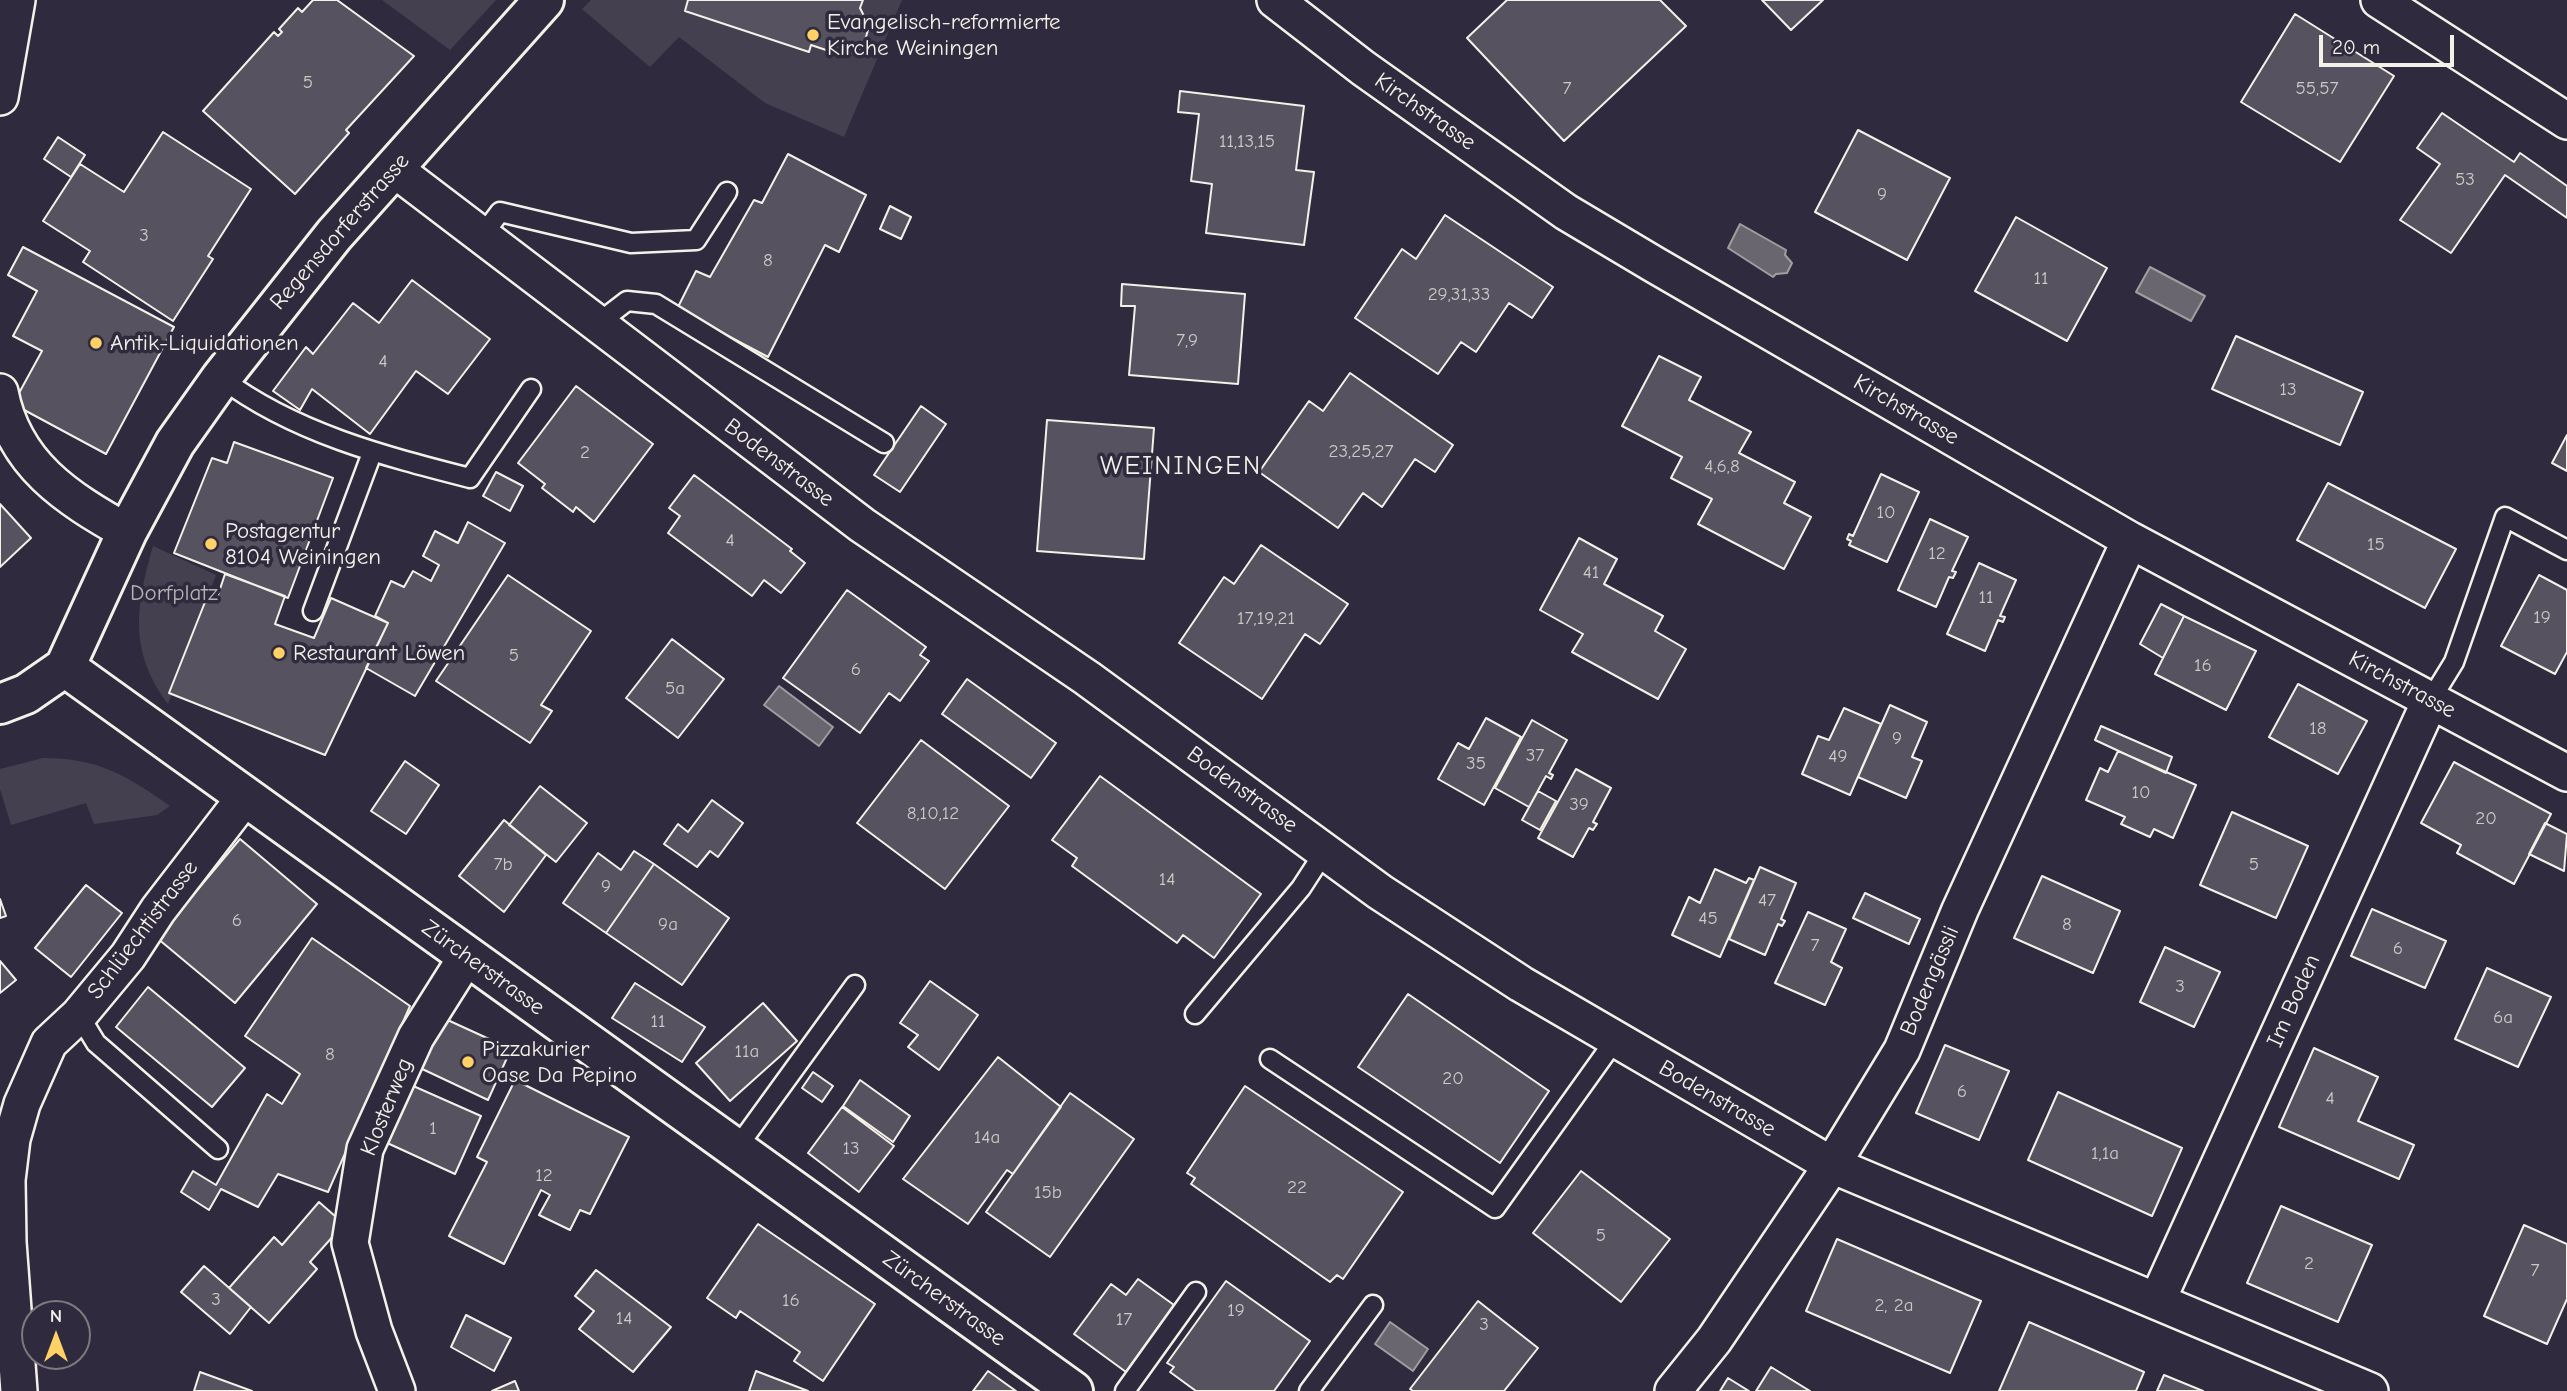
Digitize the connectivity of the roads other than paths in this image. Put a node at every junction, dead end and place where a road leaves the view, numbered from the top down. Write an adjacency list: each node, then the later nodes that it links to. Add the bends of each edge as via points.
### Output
1 (17, 0): 5 (street)
2 (544, 0): 7 (street, Regensdorferstrasse)
3 (1275, 0): 17 (street, Kirchstrasse, via 1566,212)
4 (2379, 0): 6 (street)
5 (0, 97)
6 (2567, 121)
7 (393, 168): 9 (street, Bodenstrasse); 11 (street, Regensdorferstrasse)
8 (727, 192): 9 (lane, via 696,240 631,243 500,212)
9 (482, 236): 10 (street, Bodenstrasse)
10 (597, 324): 14 (lane, via 626,300 656,304); 25 (street, Bodenstrasse, via 862,525 1087,678)
11 (221, 378): 15 (lane, via 263,407); 16 (street, Regensdorferstrasse, via 175,443)
12 (531, 389): 15 (lane, via 470,478)
13 (0, 392): 16 (street, via 22,451 64,493)
14 (884, 443)
15 (372, 453): 19 (lane)
16 (127, 532): 20 (street, Regensdorferstrasse)
17 (2130, 540): 21 (street, Kirchstrasse); 34 (street, Bodengässli, via 1960,910 1902,1050)
18 (2567, 550): 21 (lane, via 2505,517 2454,662)
19 (313, 611)
20 (65, 667): 22 (street, via 26,694); 24 (street, Zürcherstrasse)
21 (2430, 701): 23 (street, Kirchstrasse); 36 (street, Im Boden)
22 (0, 704)
23 (2567, 773)
24 (245, 797): 26 (street, Zürcherstrasse); 29 (street, Schlüechtistrasse)
25 (1325, 851): 28 (lane, via 1301,888); 30 (street, Bodenstrasse, via 1402,906)
26 (467, 956): 33 (street, Zürcherstrasse); 40 (street, Klosterweg, via 416,1037 365,1149 350,1243 374,1331)
27 (855, 985): 33 (lane)
28 (1195, 1014)
29 (79, 1015): 32 (lane, via 96,1043); 38 (street, Schlüechtistrasse, via 49,1043 12,1139 7,1180)
30 (1615, 1040): 31 (lane, via 1494,1208); 34 (street, Bodenstrasse)
31 (1270, 1059)
32 (218, 1149)
33 (736, 1149): 41 (street, Zürcherstrasse)
34 (1832, 1165): 36 (street, Bodenstrasse); 44 (street, Bodengässli, via 1714,1340)
35 (1196, 1292): 42 (lane)
36 (2157, 1301): 45 (street, Bodenstrasse)
37 (1373, 1305): 43 (lane)
38 (8, 1353): 39 (street, Schlüechtistrasse)
39 (19, 1391)
40 (397, 1391)
41 (1073, 1391)
42 (1125, 1391)
43 (1309, 1391)
44 (1673, 1391)
45 (2370, 1391)

